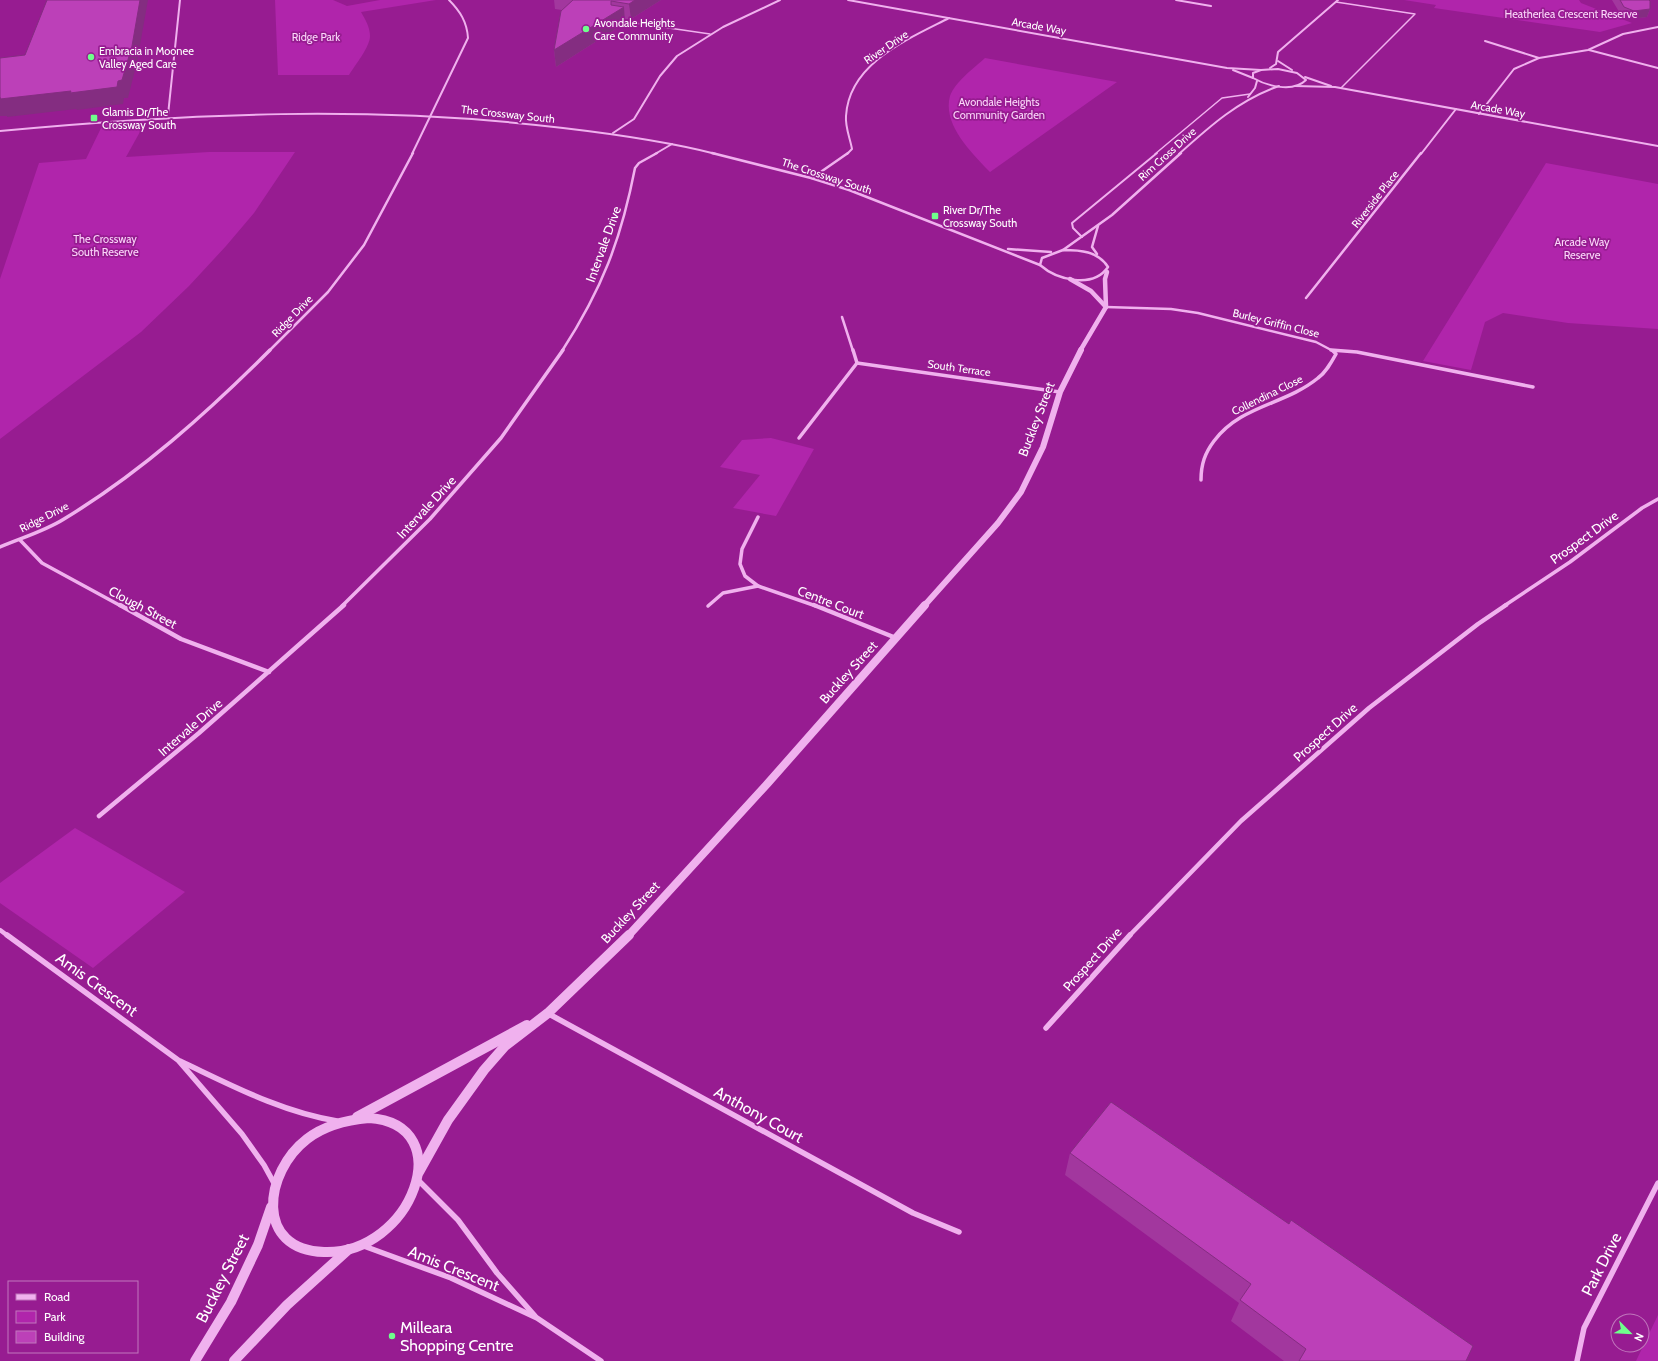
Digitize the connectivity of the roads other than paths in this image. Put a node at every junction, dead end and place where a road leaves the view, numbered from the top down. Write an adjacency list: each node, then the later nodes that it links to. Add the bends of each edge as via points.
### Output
1 (180, 0): 33 (street)
2 (449, 0): 31 (street, Ridge Drive, via 464,18 468,38)
3 (780, 0): 11 (street)
4 (848, 0): 8 (street, Arcade Way)
5 (1176, 0): 7 (street)
6 (1337, 1): 15 (street, via 1278,52); 27 (lane, via 1415,14)
7 (1211, 6)
8 (949, 18): 16 (street, Arcade Way); 38 (street, River Drive, via 882,57 858,78 850,94 846,115 852,149)
9 (621, 21): 11 (lane)
10 (1658, 27): 13 (street, via 1623,34)
11 (710, 34): 35 (street, via 677,56 660,76 634,119)
12 (1485, 41): 14 (street)
13 (1588, 50): 14 (street); 17 (street)
14 (1539, 58): 32 (street, via 1514,69)
15 (1278, 61): 18 (street); 20 (street)
16 (1227, 68): 19 (street, Arcade Way); 22 (street, Arcade Way)
17 (1658, 68)
18 (1268, 69): 19 (street, Arcade Way); 20 (street, Arcade Way)
19 (1261, 70): 22 (street, via 1253,74)
20 (1295, 72): 21 (street, Arcade Way)
21 (1304, 77): 25 (street, via 1305,82); 26 (street, Arcade Way)
22 (1253, 78): 23 (street, Arcade Way)
23 (1257, 81): 24 (street); 28 (street, Rim Cross Drive)
24 (1279, 86): 25 (street, Arcade Way); 29 (street, Rim Cross Drive)
25 (1296, 86): 26 (street, Arcade Way)
26 (1335, 88): 27 (street, Arcade Way)
27 (1341, 88): 30 (street, Arcade Way)
28 (1250, 94): 29 (street, Rim Cross Drive); 40 (lane, via 1222,98 1072,223 1073,228)
29 (1248, 97): 39 (street, Rim Cross Drive, via 1216,121)
30 (1456, 110): 32 (street, Arcade Way); 48 (street, Riverside Place)
31 (432, 114): 33 (street, The Crossway South, via 314,111); 35 (street, The Crossway South); 59 (street, Ridge Drive, via 364,245 328,292 224,396 142,465 63,520)
32 (1479, 114): 37 (street, Arcade Way)
33 (168, 115): 34 (street, The Crossway South)
34 (0, 131)
35 (613, 133): 36 (street, The Crossway South)
36 (672, 144): 38 (street, The Crossway South); 64 (street, Intervale Drive, via 639,163 635,168 620,234 605,274 584,317 549,372 501,438 430,519 352,598)
37 (1658, 146)
38 (812, 178): 41 (street, The Crossway South, via 880,201)
39 (1098, 226): 40 (street, Rim Cross Drive); 44 (street, via 1092,247)
40 (1082, 237): 42 (street, Rim Cross Drive)
41 (997, 249): 43 (street, The Crossway South); 45 (street, The Crossway South, via 1019,255)
42 (1063, 250): 43 (street, The Crossway South); 44 (street, via 1083,251)
43 (1052, 252): 45 (street, via 1042,258)
44 (1100, 257): 46 (street, via 1106,262)
45 (1040, 265): 47 (street, The Crossway South, via 1050,274)
46 (1107, 272): 47 (street, The Crossway South, via 1092,278); 49 (street)
47 (1070, 279): 49 (street, via 1091,291)
48 (1306, 298)
49 (1106, 307): 51 (street, Burley Griffin Close, via 1171,309 1198,313 1316,342); 54 (street, Buckley Street)
50 (842, 317): 52 (street)
51 (1333, 351): 53 (street, Burley Griffin Close, via 1365,353); 56 (street, Collendina Close, via 1336,354 1332,365 1312,383 1231,422 1220,432 1206,450 1200,469)
52 (857, 363): 54 (street, South Terrace); 55 (street)
53 (1533, 387)
54 (1060, 392): 63 (street, Buckley Street, via 1042,447 1021,492 972,555)
55 (799, 438)
56 (1201, 480)
57 (1658, 499): 68 (street, Prospect Drive, via 1478,624 1369,708 1241,821 1113,952)
58 (758, 517): 61 (street, Centre Court, via 742,550 740,564 745,576)
59 (20, 540): 60 (street, Ridge Drive); 64 (street, Clough Street, via 42,563 161,629)
60 (0, 547)
61 (758, 586): 62 (street, via 724,593); 63 (street, Centre Court, via 824,609)
62 (708, 606)
63 (896, 639): 67 (street, Buckley Street, via 629,935)
64 (268, 672): 65 (street, Intervale Drive, via 200,733)
65 (100, 816)
66 (0, 930): 69 (street, Amis Crescent)
67 (548, 1013): 70 (street, Buckley Street); 72 (street, Buckley Street, via 505,1046 484,1070 448,1120); 76 (street, Anthony Court, via 913,1213)
68 (1046, 1028)
69 (178, 1060): 71 (street, Amis Crescent, via 250,1095 328,1120); 74 (street, Amis Crescent, via 242,1134 264,1165)
70 (356, 1118): 71 (street); 72 (street, via 377,1118 395,1124 409,1136 417,1152)
71 (340, 1121): 74 (street, via 318,1131 298,1145 284,1164)
72 (418, 1176): 77 (street, via 410,1199 398,1218 381,1233); 79 (street, Amis Crescent, via 458,1220 497,1273)
73 (1658, 1183): 83 (street, Park Drive, via 1584,1328)
74 (274, 1185): 75 (street)
75 (271, 1207): 78 (street, via 277,1225 288,1240 305,1249 326,1252); 80 (street, Buckley Street, via 258,1246 231,1302)
76 (959, 1232)
77 (360, 1245): 78 (street); 79 (street, Amis Crescent, via 451,1278)
78 (350, 1249): 81 (street, via 289,1303)
79 (536, 1318): 82 (street, Amis Crescent)
80 (195, 1361)
81 (234, 1361)
82 (601, 1361)
83 (1577, 1361)

